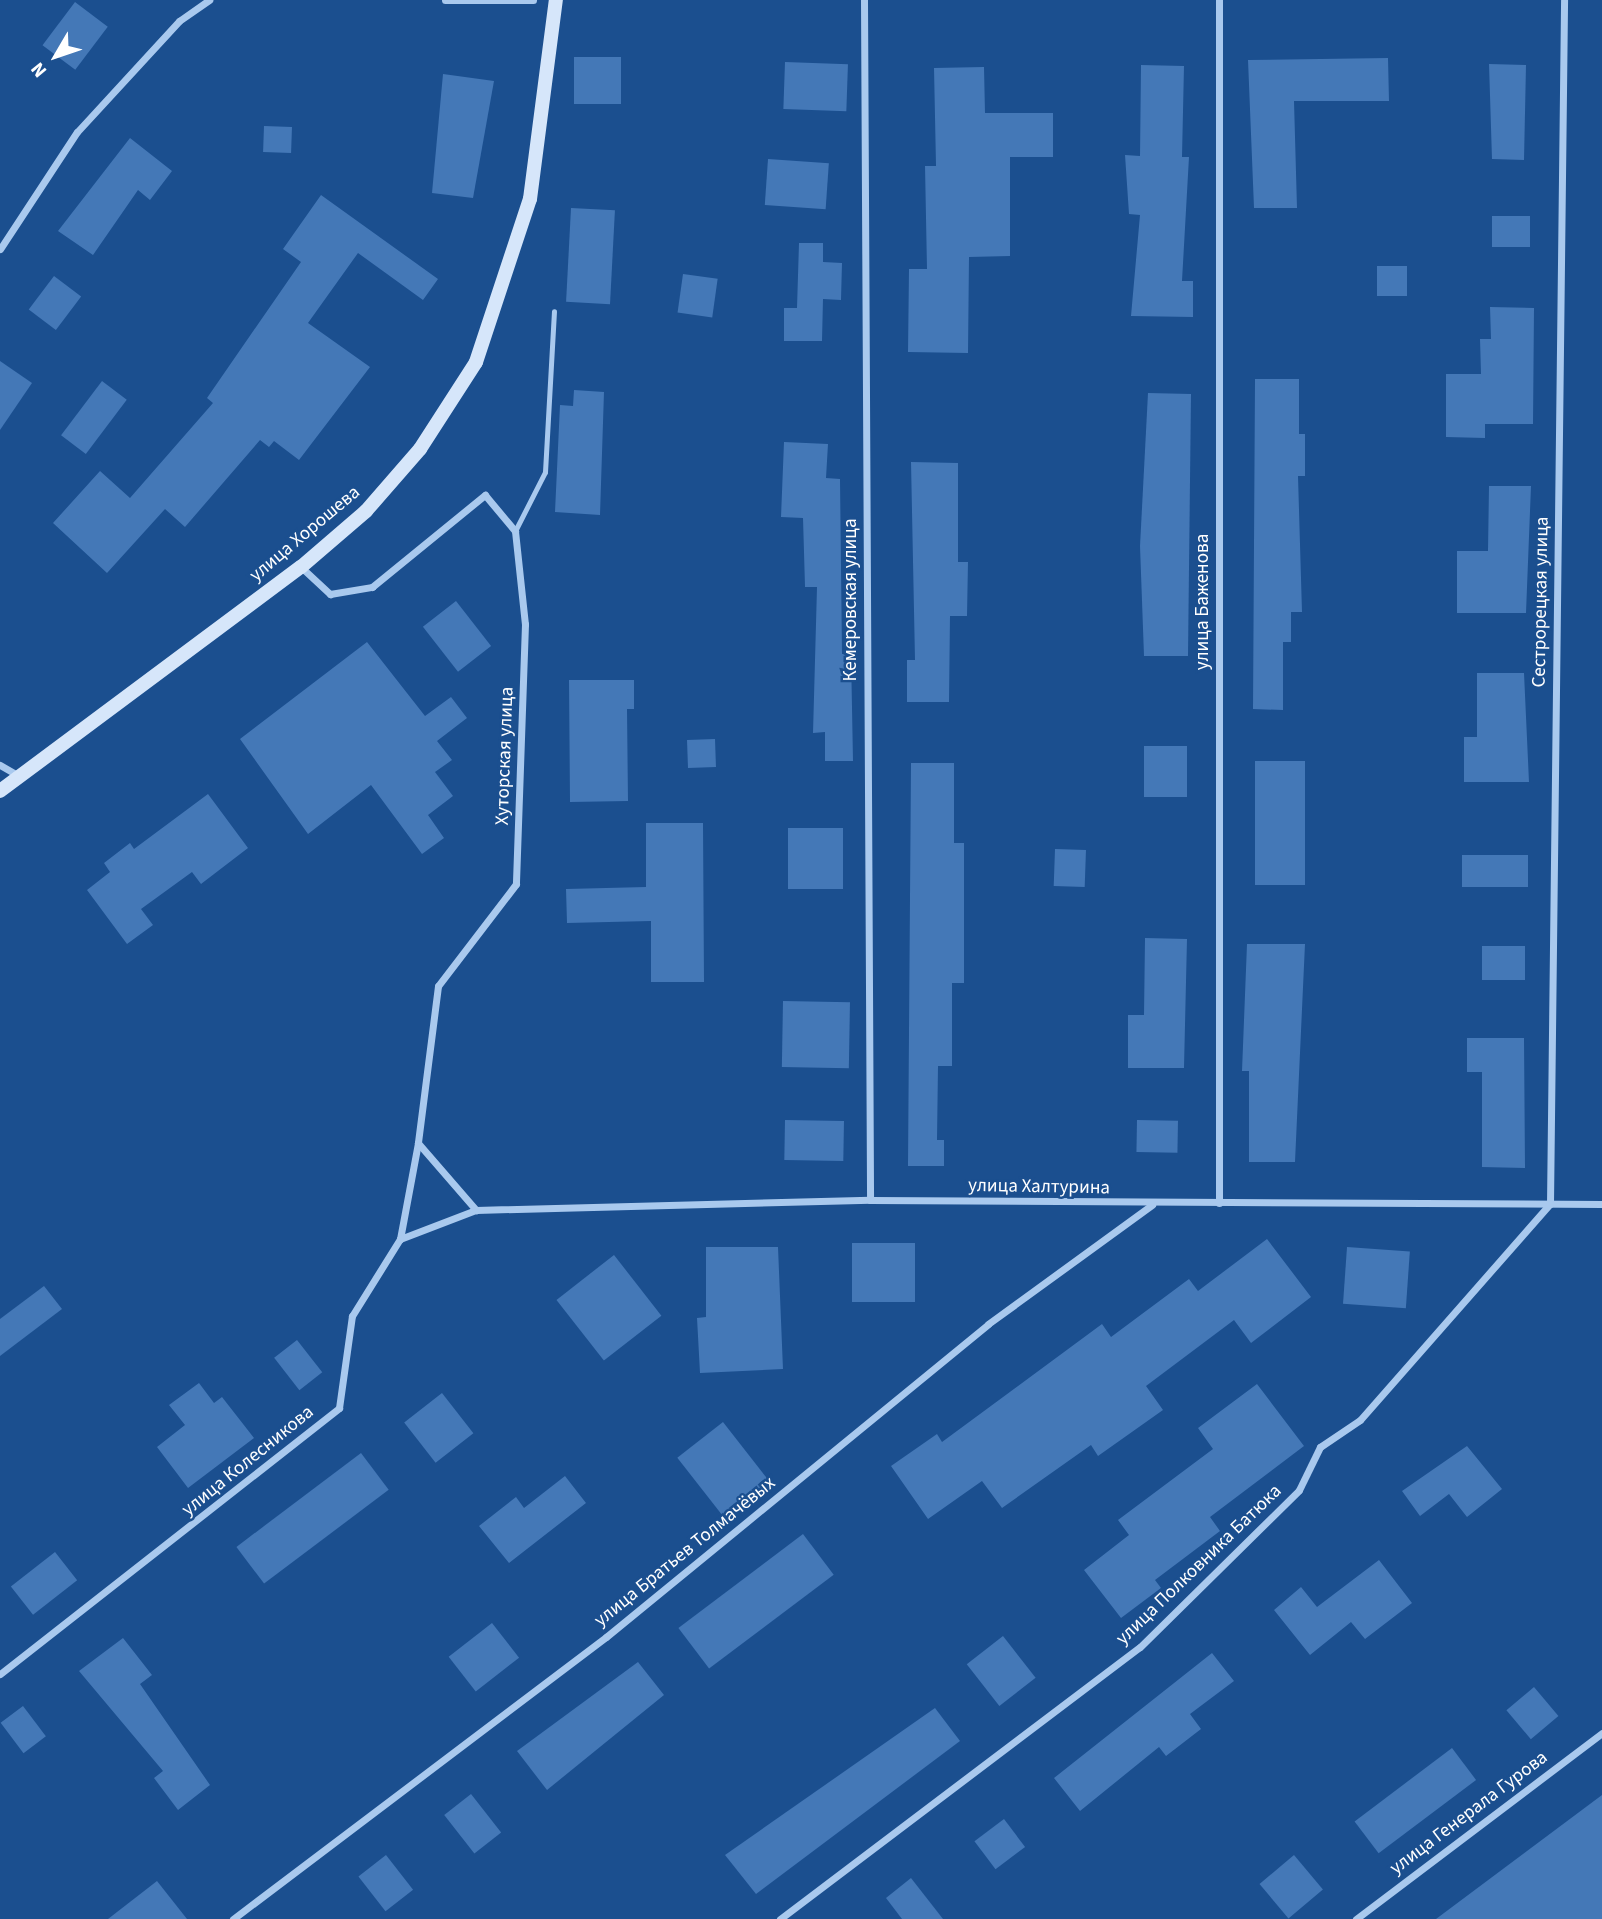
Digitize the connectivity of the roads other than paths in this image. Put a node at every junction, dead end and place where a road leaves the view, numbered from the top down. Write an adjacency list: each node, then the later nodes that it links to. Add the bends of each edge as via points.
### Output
1 (209, 0): 8 (street, via 179,21 77,132)
2 (444, 0): 3 (street)
3 (533, 0)
4 (556, 0): 11 (main road, улица Хорошева, via 530,198 477,362 420,449 366,511)
5 (864, 0): 16 (street, Кемеровская улица)
6 (1219, 0): 17 (street, улица Баженова)
7 (1564, 0): 18 (street, Сестрорецкая улица)
8 (0, 249)
9 (554, 312): 10 (lane, via 545,472)
10 (516, 531): 11 (street, via 485,495 372,587 330,594); 15 (street, Хуторская улица, via 525,624 516,884 438,986)
11 (301, 567): 13 (main road, улица Хорошева)
12 (0, 765): 13 (street)
13 (20, 777): 14 (main road, улица Хорошева)
14 (0, 791)
15 (418, 1143): 21 (street); 22 (street, Хуторская улица)
16 (870, 1200): 19 (street, улица Халтурина); 21 (street, улица Халтурина)
17 (1219, 1203): 18 (street, улица Халтурина); 19 (street, улица Халтурина)
18 (1550, 1204): 20 (street, улица Халтурина); 26 (street, улица Полковника Батюка, via 1360,1420 1320,1447 1299,1490 1140,1647)
19 (1153, 1205): 25 (street, улица Братьев Толмачёвых, via 988,1324 606,1637)
20 (1602, 1205)
21 (476, 1210): 22 (street)
22 (400, 1239): 23 (street, улица Колесникова, via 352,1316 339,1408)
23 (0, 1674)
24 (1602, 1733): 27 (street, улица Генерала Гурова)
25 (233, 1919)
26 (780, 1919)
27 (1356, 1919)

